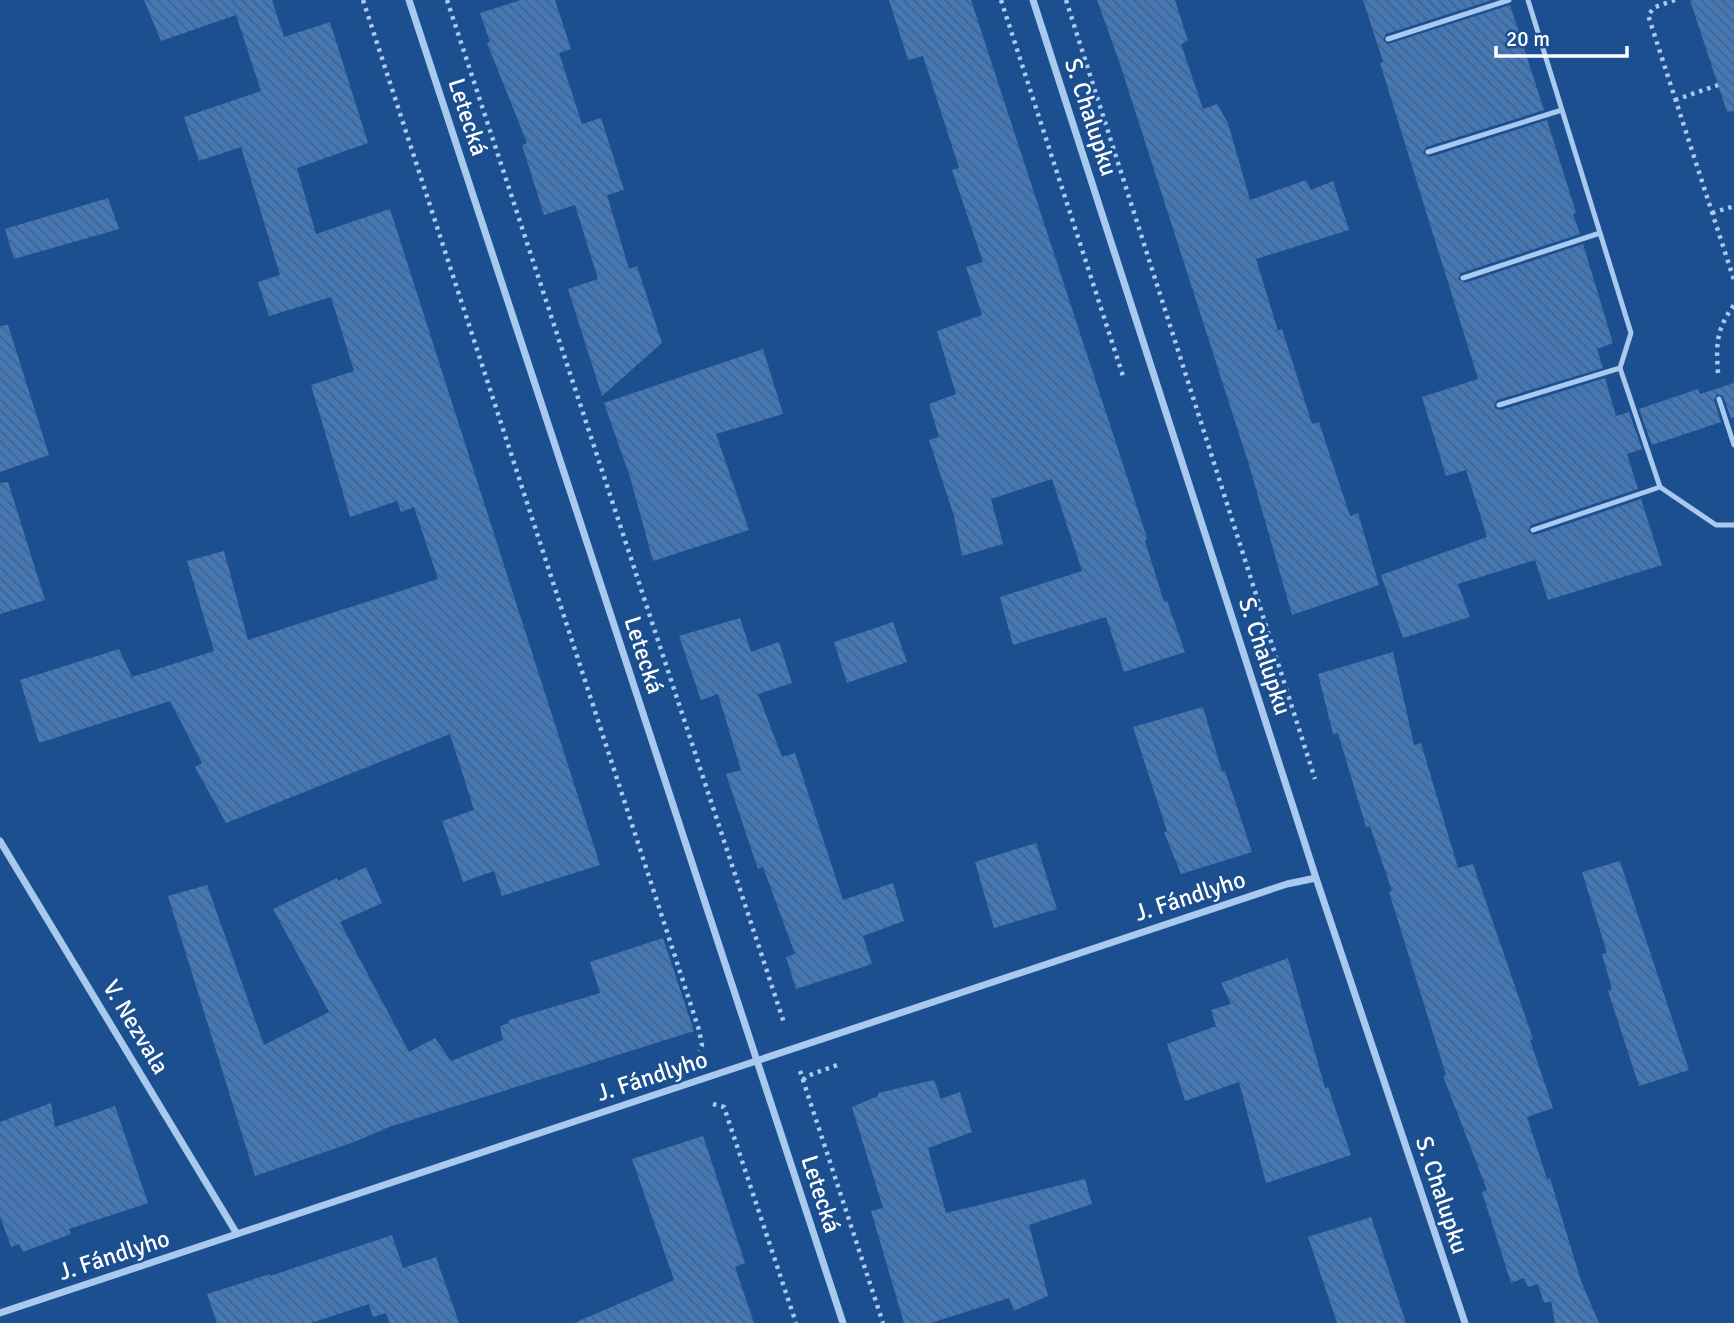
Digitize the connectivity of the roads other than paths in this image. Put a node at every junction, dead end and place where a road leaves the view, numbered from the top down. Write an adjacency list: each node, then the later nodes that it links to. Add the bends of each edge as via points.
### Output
1 (409, 0): 19 (street, Letecká)
2 (1032, 0): 18 (street, S. Chalupku)
3 (1509, 0): 5 (lane)
4 (1528, 0): 6 (lane)
5 (1388, 39)
6 (1562, 110): 7 (lane); 8 (lane)
7 (1428, 152)
8 (1600, 233): 9 (lane); 10 (lane, via 1631,333)
9 (1463, 278)
10 (1620, 368): 12 (lane); 14 (lane)
11 (1719, 399): 13 (lane)
12 (1499, 405)
13 (1734, 445)
14 (1660, 486): 15 (lane, via 1716,525); 16 (lane)
15 (1734, 525)
16 (1533, 530)
17 (0, 841): 20 (street, V. Nezvala)
18 (1317, 878): 19 (street, J. Fándlyho, via 1287,884); 23 (street, S. Chalupku)
19 (757, 1061): 20 (street, J. Fándlyho); 22 (street, Letecká)
20 (237, 1234): 21 (street, J. Fándlyho)
21 (0, 1313)
22 (843, 1323)
23 (1465, 1323)

